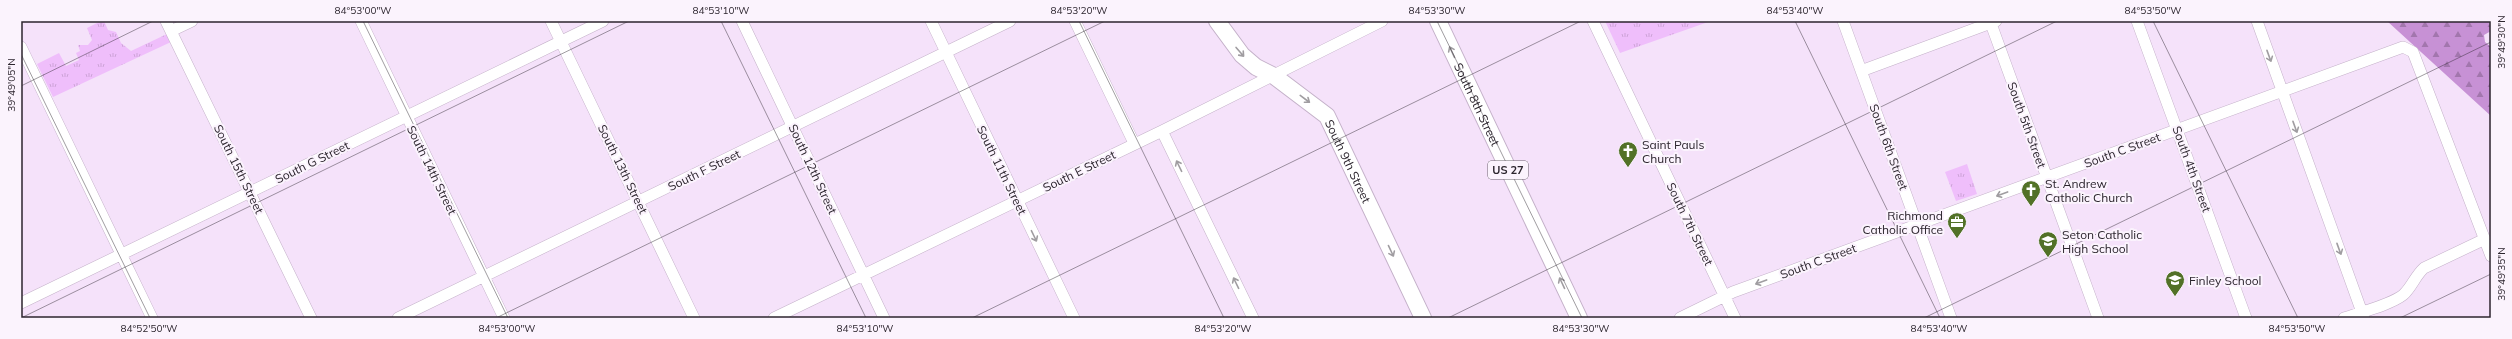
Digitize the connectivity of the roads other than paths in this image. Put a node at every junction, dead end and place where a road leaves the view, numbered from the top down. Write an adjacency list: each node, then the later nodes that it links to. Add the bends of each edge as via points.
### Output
1 (166, 21): 18 (street, South 15th Street)
2 (192, 21): 18 (street)
3 (361, 21): 25 (street, South 14th Street)
4 (551, 21): 19 (street, South 13th Street)
5 (603, 21): 19 (street, South G Street)
6 (742, 21): 26 (street, South 12th Street)
7 (931, 21): 21 (street, South 11th Street)
8 (1010, 21): 21 (street, South F Street)
9 (1075, 21): 29 (street)
10 (1217, 21): 23 (highway, South 9th Street, one-way to 23, via 1242,55 1256,67)
11 (1382, 21): 23 (street, South E Street)
12 (1438, 21): 53 (highway, South 8th Street / US 27, one-way to 12)
13 (1593, 21): 40 (street, South 7th Street)
14 (1843, 21): 22 (street, South 6th Street)
15 (2137, 21): 27 (street, South 4th Street)
16 (2257, 21): 24 (street, one-way to 24)
17 (1992, 22): 22 (street); 30 (street, South 5th Street)
18 (171, 32): 31 (street, South 15th Street)
19 (561, 42): 25 (street, South G Street); 33 (street, South 13th Street)
20 (21, 47): 36 (street)
21 (946, 53): 26 (street, South F Street); 32 (street, South 11th Street)
22 (1861, 71): 34 (street, South 6th Street)
23 (1274, 76): 28 (street, South E Street); 52 (highway, South 9th Street, one-way to 52, via 1327,116)
24 (2282, 90): 27 (street, South C Street); 35 (street, South C Street, via 2394,50 2409,48 2413,52); 42 (street, one-way to 42)
25 (406, 117): 31 (street, South G Street); 39 (street, South 14th Street)
26 (793, 128): 33 (street, South F Street); 38 (street, South 12th Street)
27 (2177, 129): 30 (street, South C Street); 58 (street, South 4th Street)
28 (1162, 131): 29 (street, South E Street); 51 (street, one-way to 28)
29 (1134, 143): 32 (street, South E Street)
30 (2047, 178): 34 (street, South C Street, one-way to 34); 57 (street, South 5th Street)
31 (250, 192): 36 (street, South G Street); 44 (street, South 15th Street)
32 (1018, 201): 38 (street, South E Street); 50 (street, South 11th Street, one-way to 50)
33 (638, 202): 39 (street, South F Street); 47 (street, South 13th Street)
34 (1917, 224): 40 (street, South C Street, one-way to 40); 56 (street, South 6th Street)
35 (2485, 239): 37 (street); 42 (street, via 2424,268 2407,290 2397,298)
36 (122, 254): 41 (street, South G Street); 43 (street)
37 (2491, 256)
38 (864, 275): 48 (street, South E Street); 49 (street, South 12th Street)
39 (484, 277): 45 (street, South F Street); 46 (street, South 14th Street)
40 (1725, 296): 54 (street, South C Street); 55 (street, South 7th Street)
41 (21, 303)
42 (2363, 315): 59 (street)
43 (152, 318)
44 (311, 318)
45 (398, 318)
46 (504, 318)
47 (694, 318)
48 (774, 318)
49 (884, 318)
50 (1074, 318)
51 (1253, 318)
52 (1423, 318)
53 (1579, 318)
54 (1680, 318)
55 (1735, 318)
56 (1951, 318)
57 (2098, 318)
58 (2246, 318)
59 (2344, 318)

